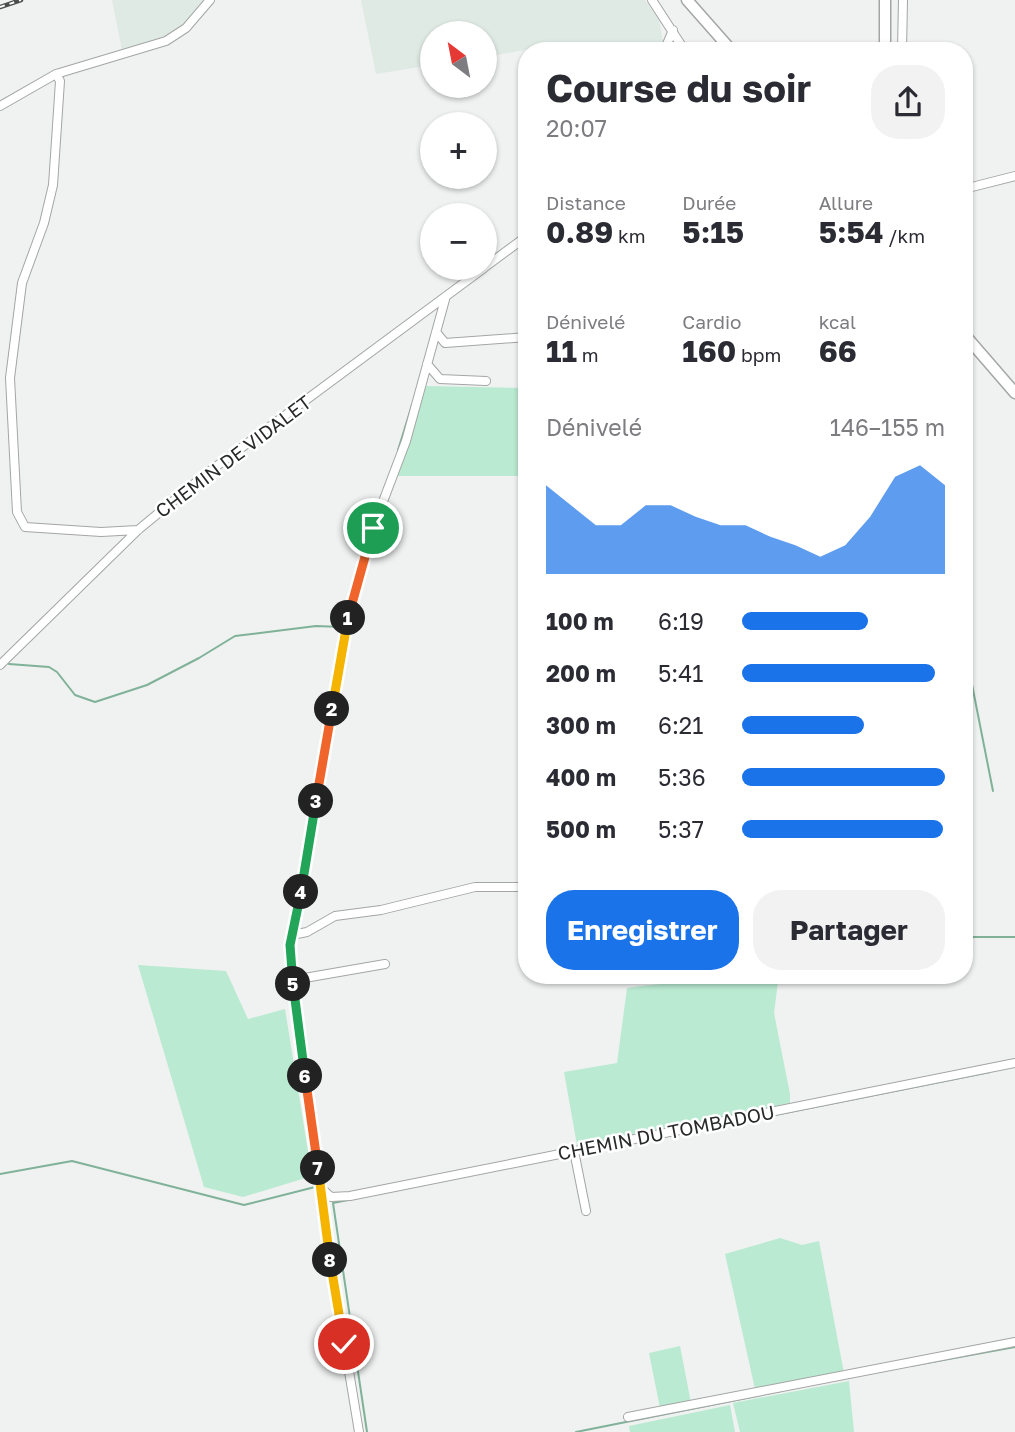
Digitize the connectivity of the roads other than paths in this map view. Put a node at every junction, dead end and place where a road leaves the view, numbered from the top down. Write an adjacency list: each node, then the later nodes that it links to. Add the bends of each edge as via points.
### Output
1 (210, 0): 12 (street, via 186,28 166,41)
2 (652, 0): 6 (street)
3 (687, 0): 9 (main road)
4 (885, 0): 10 (main road)
5 (903, 0): 11 (street)
6 (673, 30): 7 (street); 8 (street)
7 (668, 42)
8 (680, 42)
9 (724, 42)
10 (885, 42)
11 (902, 42)
12 (56, 74): 13 (street); 26 (street, via 60,81 53,185 22,283 10,379 17,512 25,527)
13 (0, 106)
14 (1015, 176): 15 (street)
15 (973, 187)
16 (518, 243): 17 (street, CHEMIN DE VIDALET)
17 (497, 258)
18 (468, 280): 19 (street, CHEMIN DE VIDALET)
19 (446, 296): 20 (street); 26 (street, CHEMIN DE VIDALET)
20 (436, 332): 21 (street, via 444,343); 23 (street)
21 (518, 338)
22 (973, 344): 25 (main road)
23 (427, 364): 24 (street, via 440,379); 29 (street, via 347,622)
24 (486, 381)
25 (1015, 393)
26 (138, 530): 27 (street, CHEMIN DE VIDALET)
27 (0, 665)
28 (518, 887): 29 (street, via 475,887 381,910 334,916 307,932)
29 (292, 934): 31 (street)
30 (385, 964): 31 (street)
31 (293, 980): 34 (street)
32 (1015, 1063): 33 (street, CHEMIN DU TOMBADOU)
33 (574, 1151): 34 (street, CHEMIN DU TOMBADOU, via 350,1196 331,1197); 35 (street)
34 (321, 1188): 38 (street)
35 (586, 1211)
36 (1015, 1342): 37 (street)
37 (628, 1417)
38 (359, 1432)

